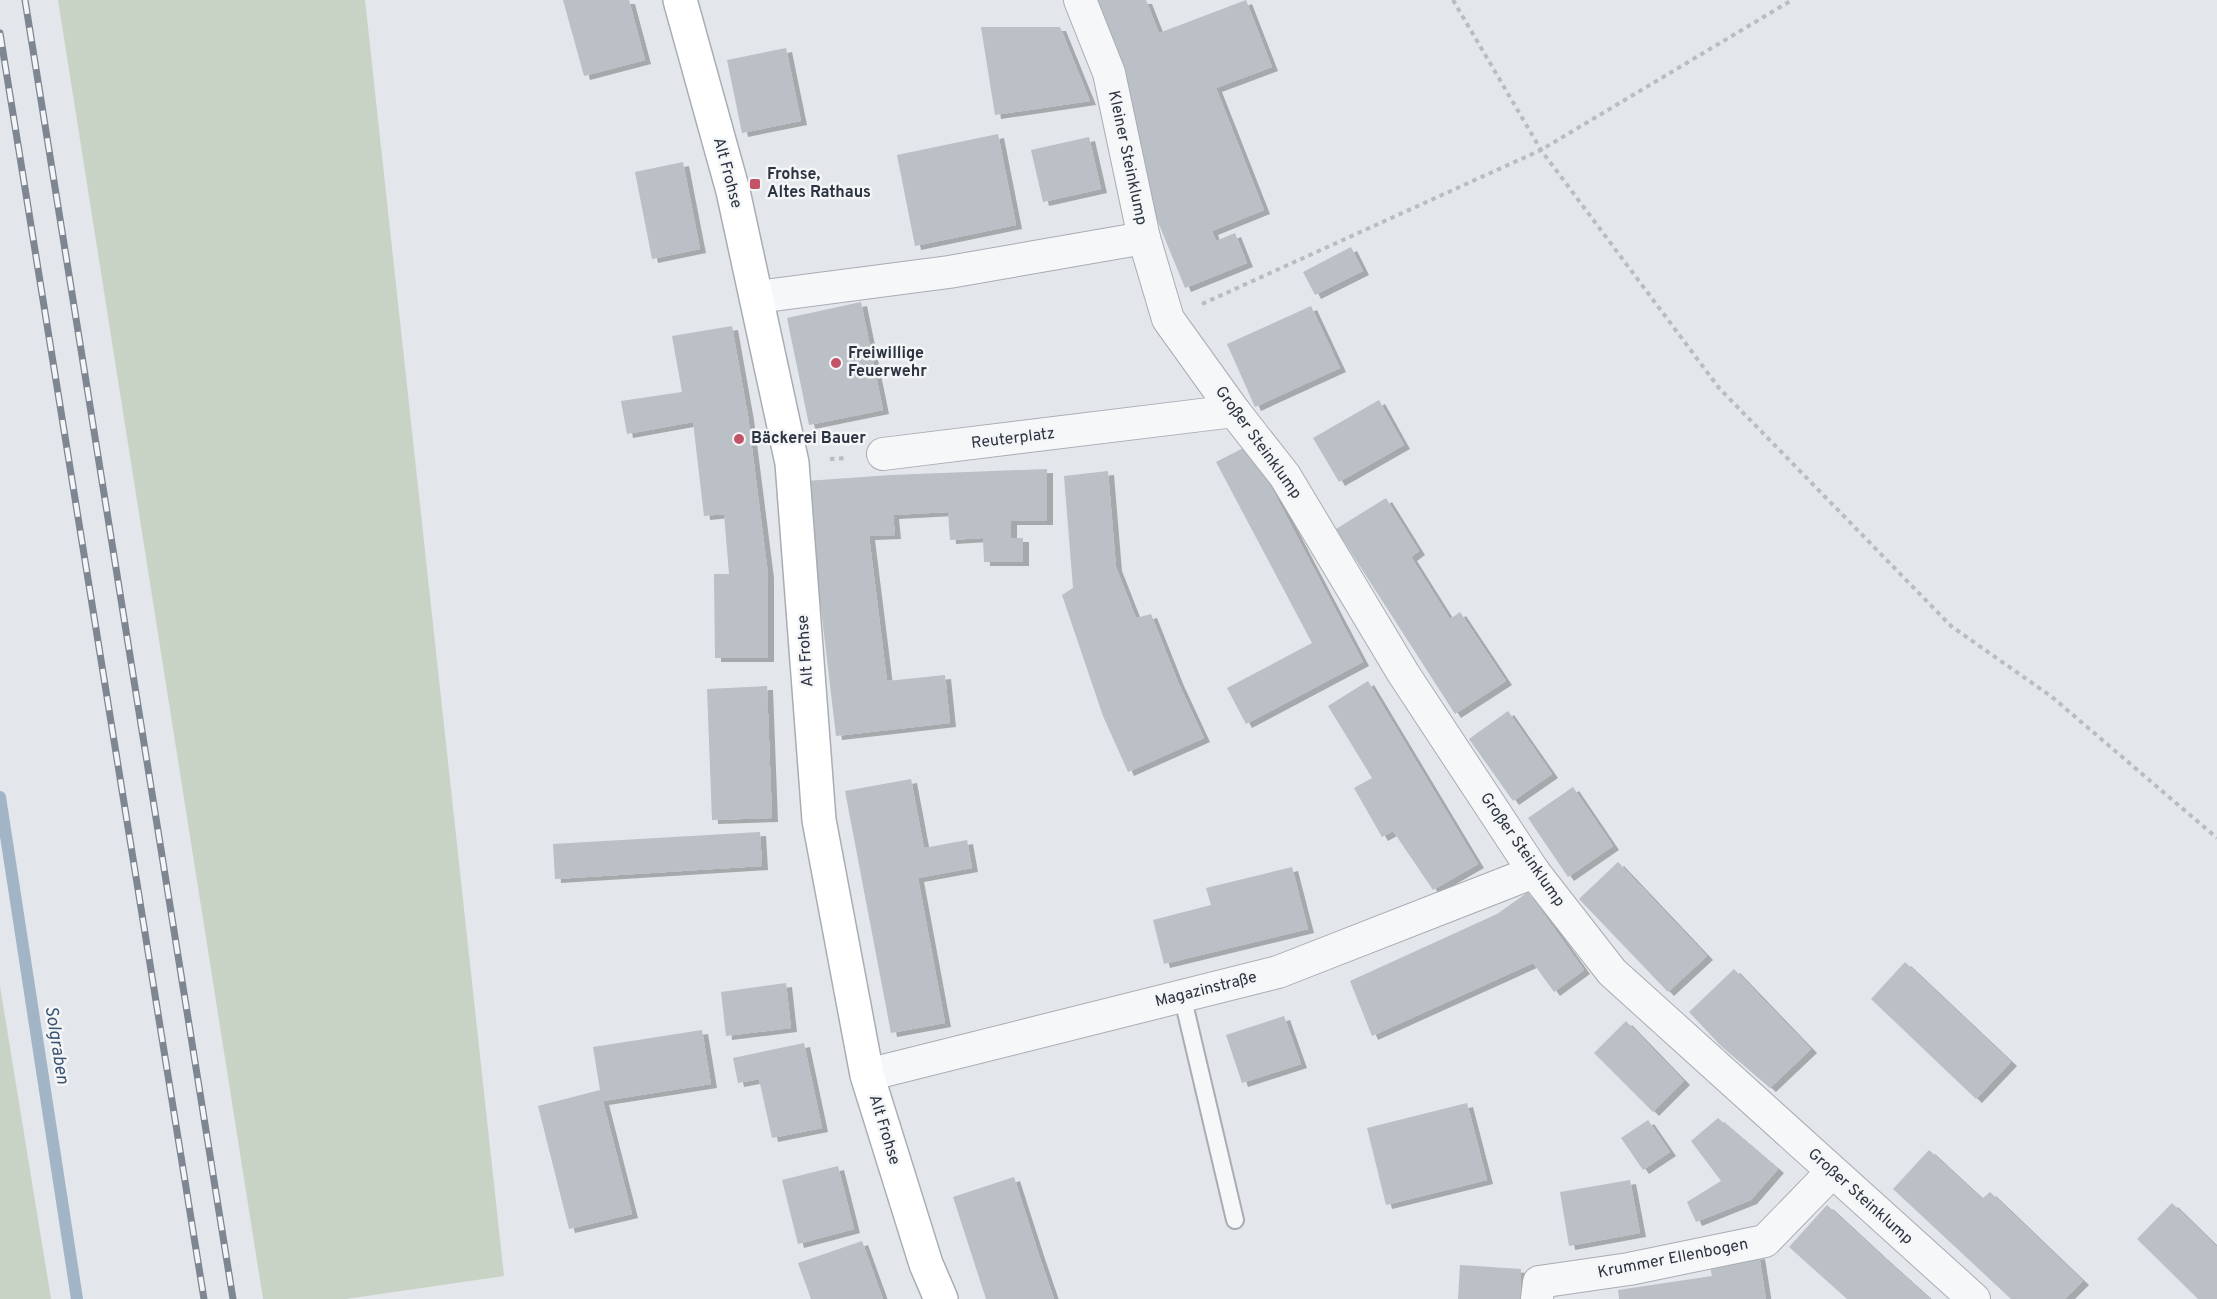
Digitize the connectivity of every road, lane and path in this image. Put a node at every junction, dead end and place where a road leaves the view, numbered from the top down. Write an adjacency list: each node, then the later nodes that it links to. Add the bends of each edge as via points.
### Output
1 (680, 0): 7 (street, Alt Frohse, via 733,191)
2 (1080, 0): 6 (street, Kleiner Steinklump, via 1109,73)
3 (1454, 0): 5 (path)
4 (1792, 0): 5 (path)
5 (1541, 150): 8 (path); 12 (path, via 1719,388 1951,626 2052,696)
6 (1144, 238): 7 (street, via 950,272); 8 (street, Kleiner Steinklump)
7 (757, 297): 11 (street, Alt Frohse)
8 (1168, 319): 9 (street, Großer Steinklump)
9 (1234, 411): 10 (street, Reuterplatz); 13 (street, Großer Steinklump, via 1285,476 1403,673)
10 (883, 454): 11 (path)
11 (792, 463): 15 (street, Alt Frohse, via 819,820)
12 (2217, 838)
13 (1534, 872): 14 (street, Magazinstraße, via 1278,972); 16 (street, Großer Steinklump, via 1612,972)
14 (1182, 996): 15 (street, Magazinstraße); 17 (lane)
15 (867, 1074): 18 (street, Alt Frohse, via 926,1264)
16 (1832, 1172): 19 (street, Krummer Ellenbogen, via 1765,1241 1629,1269 1539,1282); 20 (street, Großer Steinklump)
17 (1235, 1220)
18 (941, 1299)
19 (1537, 1299)
20 (1974, 1299)

